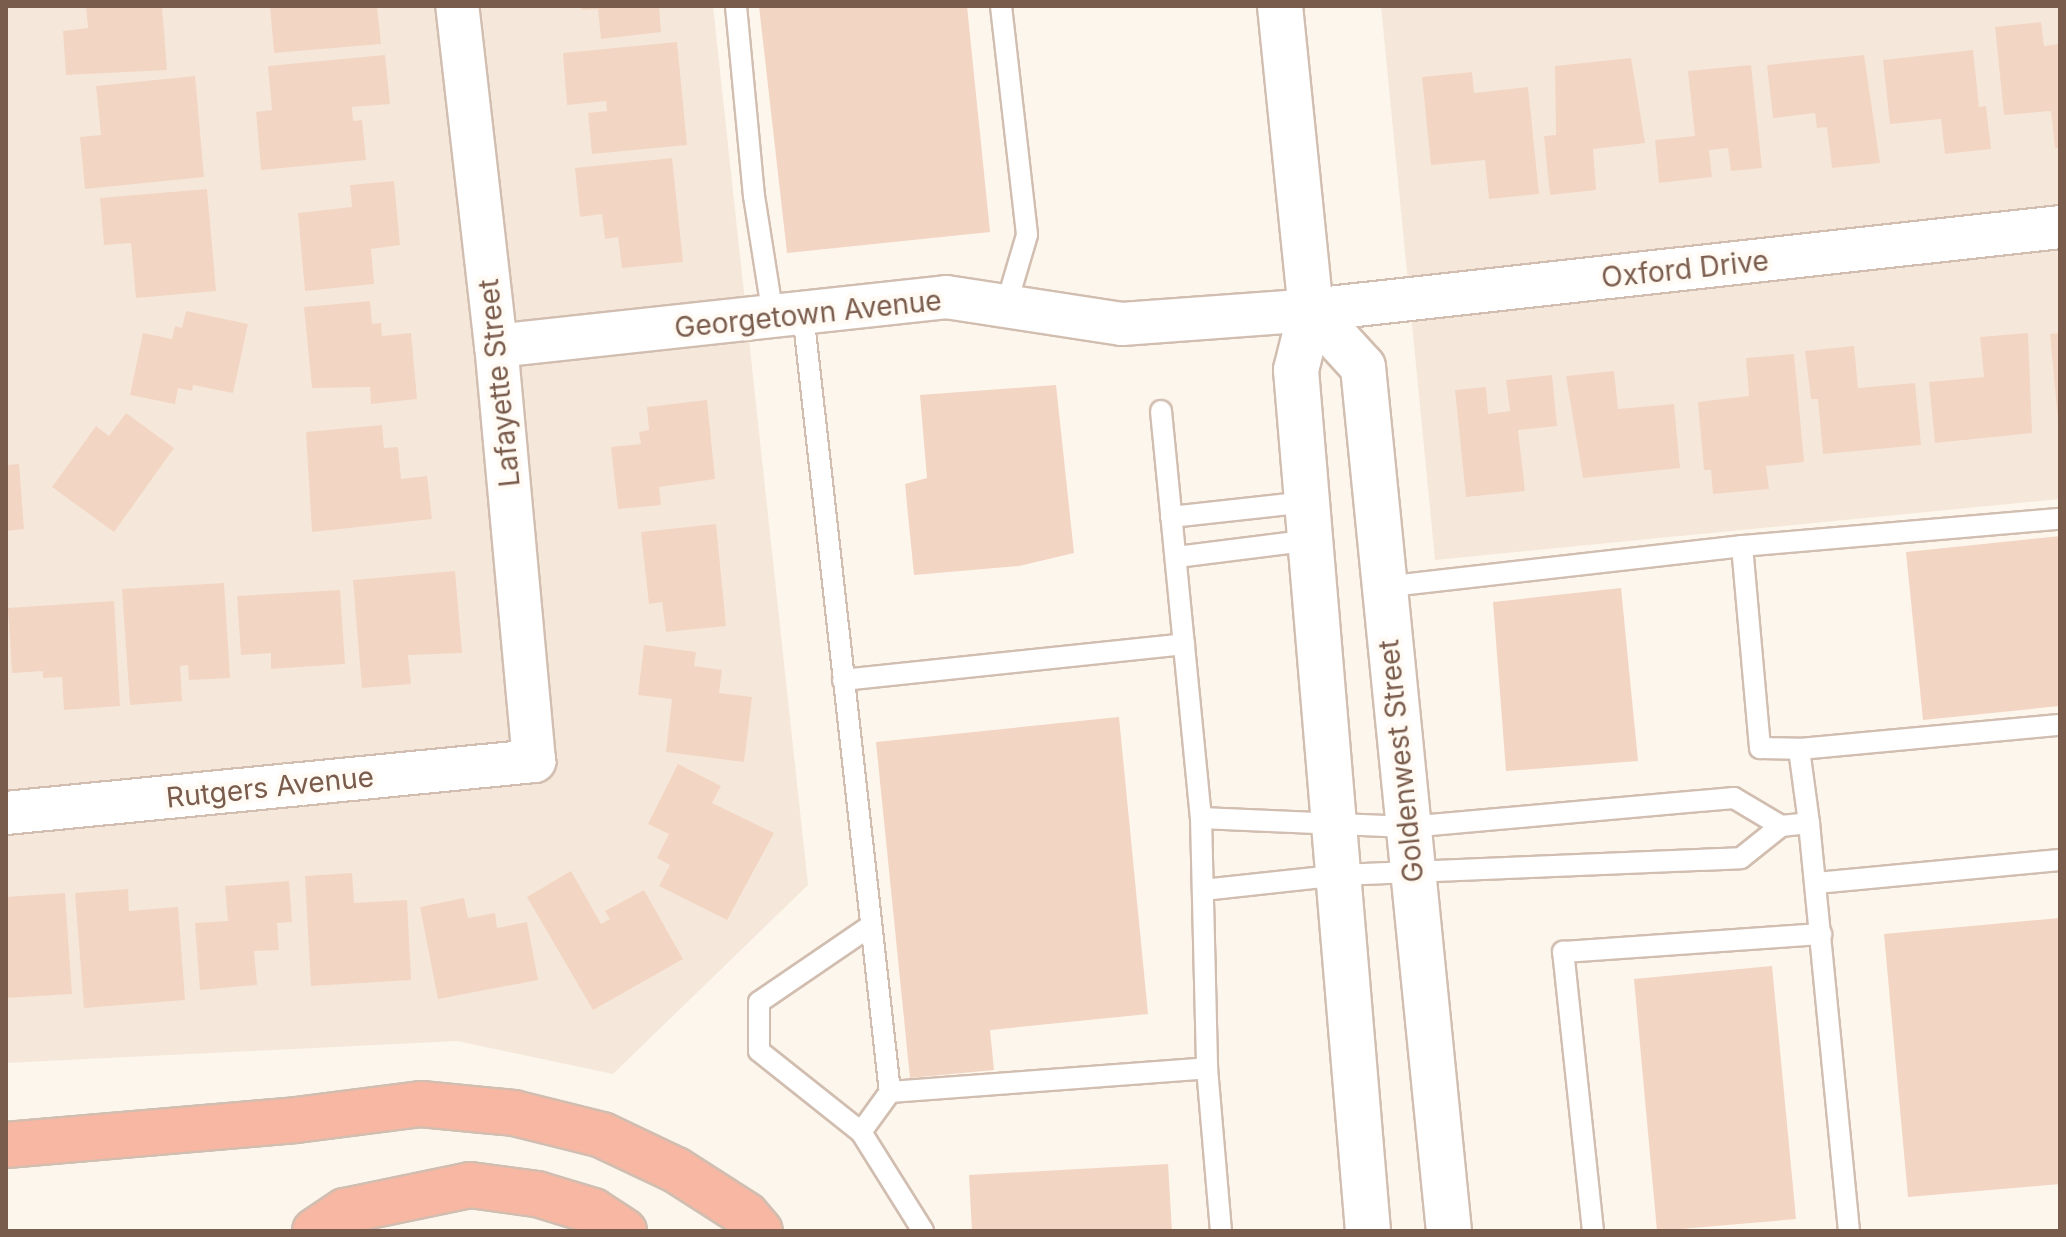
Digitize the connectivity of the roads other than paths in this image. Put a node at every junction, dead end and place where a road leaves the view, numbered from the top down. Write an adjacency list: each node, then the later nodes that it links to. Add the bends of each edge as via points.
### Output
1 (457, 6): 9 (street, Lafayette Street)
2 (736, 6): 8 (lane, via 754,196)
3 (1001, 6): 6 (lane, via 1027,235)
4 (1280, 6): 7 (main road)
5 (2060, 227): 7 (street, Oxford Drive)
6 (1006, 306): 7 (street, Georgetown Avenue, via 1122,324); 8 (street, Georgetown Avenue, via 946,297)
7 (1311, 310): 13 (main road, via 1296,370); 16 (main road, Goldenwest Street, via 1363,367)
8 (788, 314): 9 (street, Georgetown Avenue); 18 (lane)
9 (496, 346): 21 (street, Lafayette Street)
10 (1161, 411): 11 (lane)
11 (1171, 517): 13 (lane); 15 (lane)
12 (2060, 519): 14 (lane)
13 (1309, 521): 15 (lane); 27 (main road)
14 (1742, 546): 16 (lane); 20 (lane, via 1760,748)
15 (1177, 557): 17 (lane)
16 (1383, 587): 26 (main road, Goldenwest Street)
17 (1184, 644): 18 (lane); 23 (lane)
18 (843, 680): 33 (lane)
19 (2060, 725): 20 (lane)
20 (1799, 749): 24 (lane)
21 (534, 761): 22 (street, Rutgers Avenue)
22 (6, 813)
23 (1201, 818): 27 (lane); 32 (lane)
24 (1809, 823): 25 (lane); 31 (lane)
25 (1781, 826): 26 (lane, via 1734,798); 30 (lane, via 1741,858)
26 (1408, 827): 27 (lane); 30 (main road, Goldenwest Street)
27 (1338, 828): 29 (main road)
28 (2060, 860): 31 (lane)
29 (1340, 875): 30 (lane); 32 (lane); 44 (main road)
30 (1413, 875): 45 (main road, Goldenwest Street)
31 (1816, 883): 34 (lane)
32 (1203, 890): 35 (lane)
33 (869, 927): 36 (lane); 37 (lane, via 759,1002 755,1027 759,1051)
34 (1821, 934): 46 (lane, via 1563,952); 47 (lane)
35 (1207, 1068): 36 (lane); 43 (lane)
36 (890, 1092): 37 (lane)
37 (861, 1132): 42 (lane)
38 (6, 1145): 41 (highway, via 421,1104 514,1113 602,1135 676,1170 746,1215)
39 (315, 1231): 40 (highway, via 345,1211 470,1185 537,1194 593,1211)
40 (624, 1231)
41 (760, 1231)
42 (923, 1231)
43 (1221, 1231)
44 (1368, 1231)
45 (1449, 1231)
46 (1593, 1231)
47 (1849, 1231)

